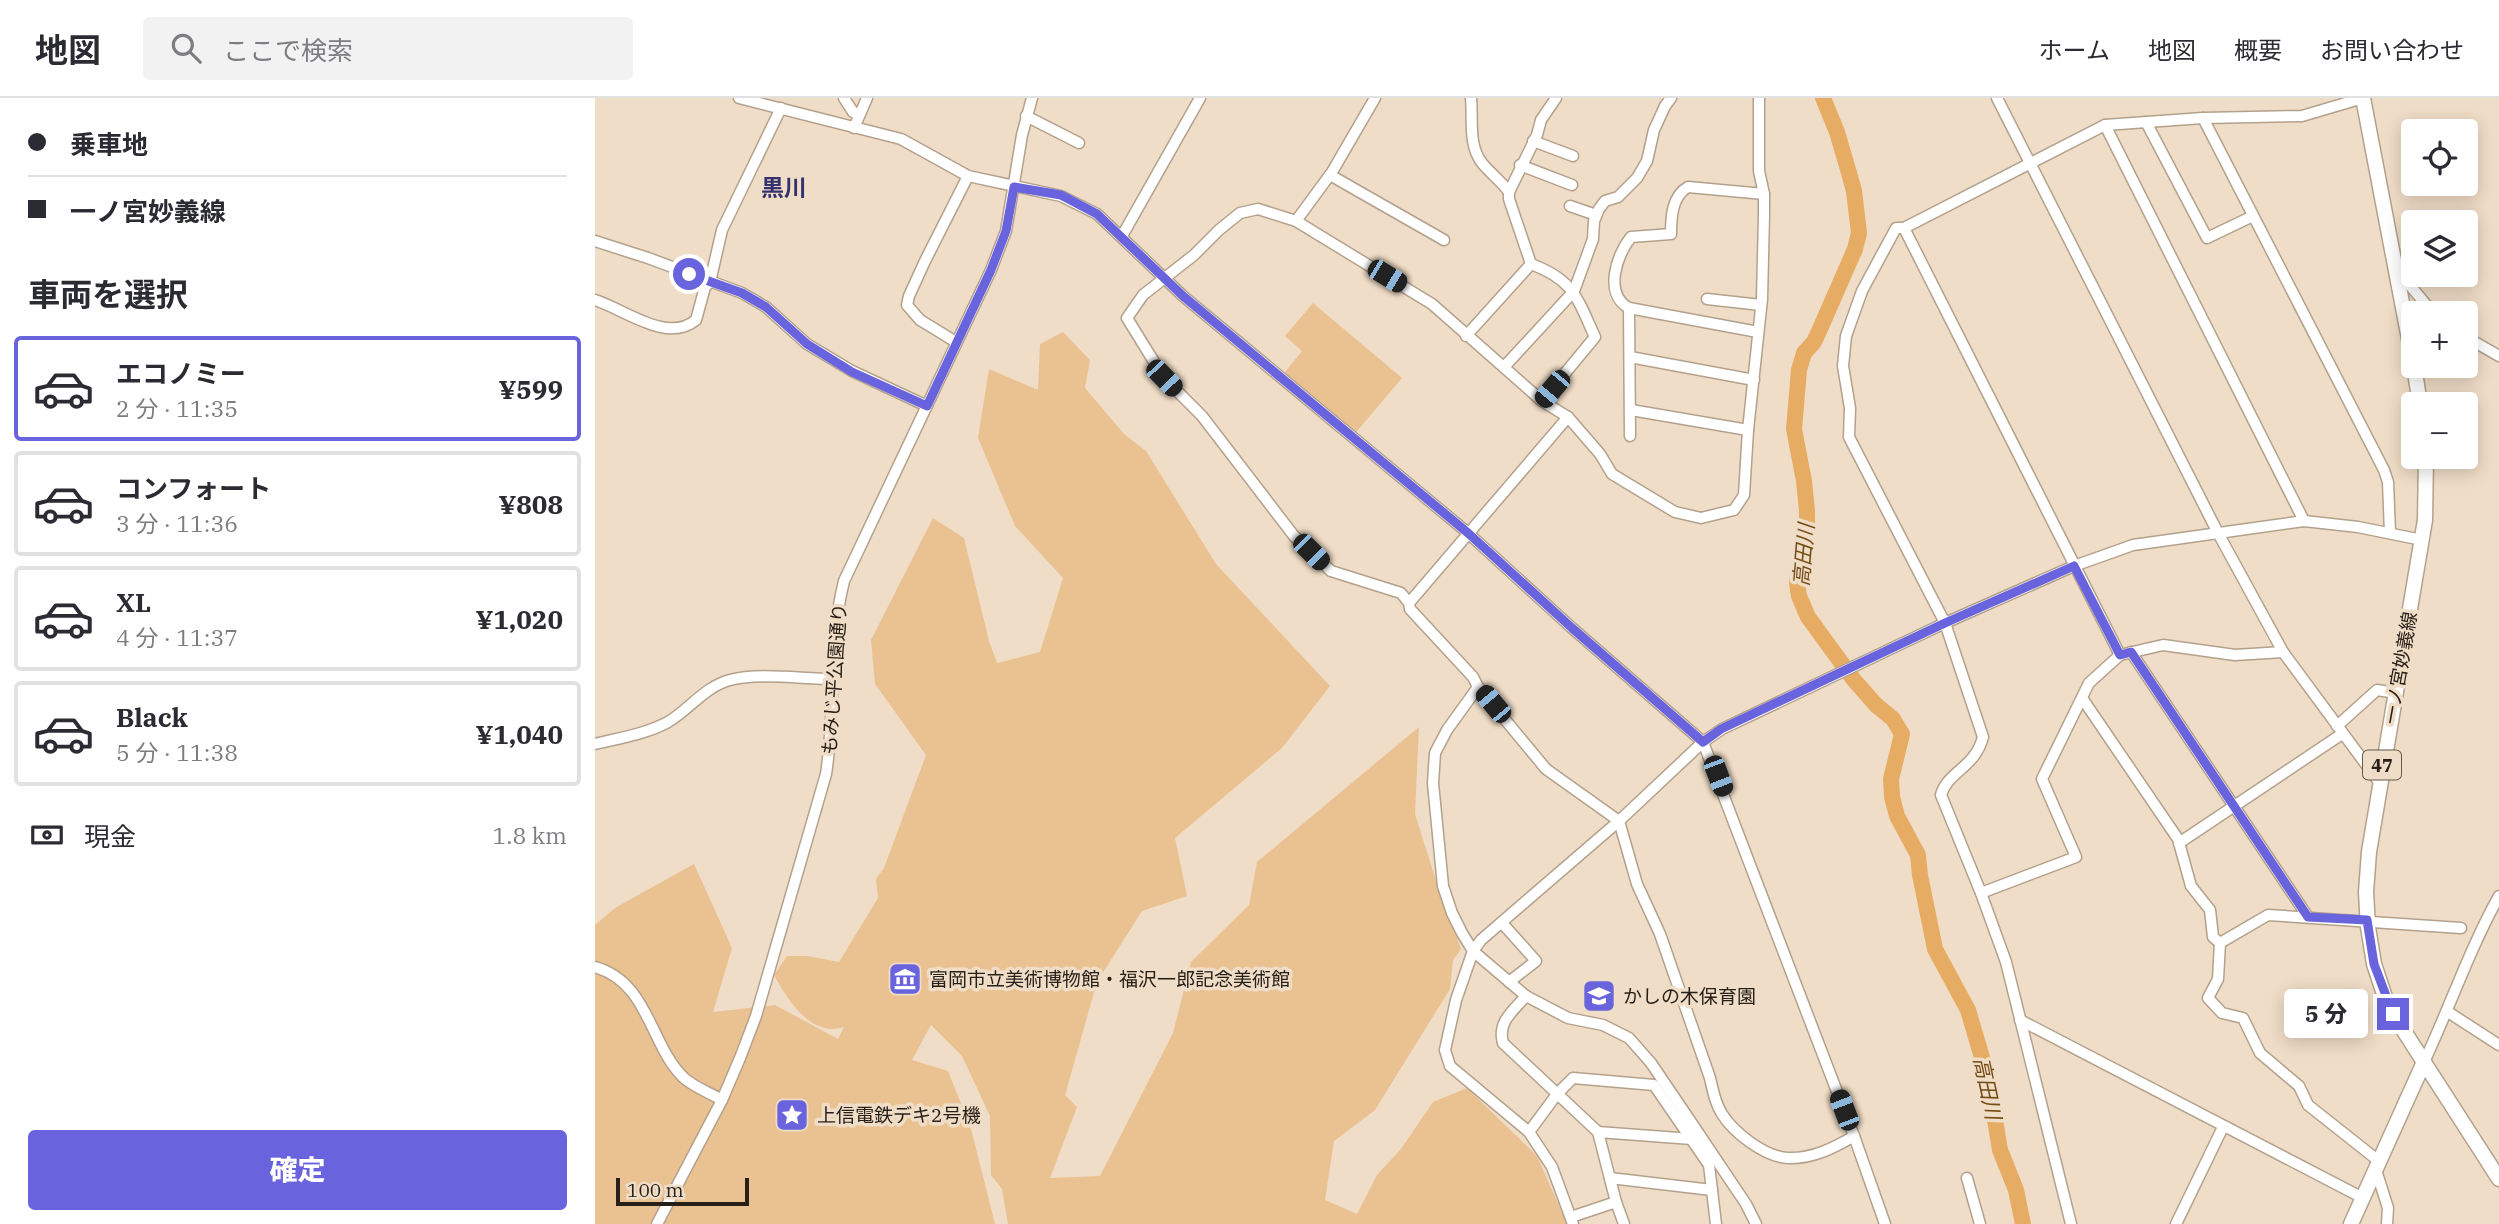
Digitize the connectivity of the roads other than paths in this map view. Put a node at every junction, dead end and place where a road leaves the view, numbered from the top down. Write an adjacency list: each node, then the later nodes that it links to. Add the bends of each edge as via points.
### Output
1 (739, 98): 13 (street)
2 (844, 98): 14 (street)
3 (867, 98): 14 (street)
4 (1032, 98): 15 (street, もみじ平公園通り)
5 (1200, 98): 36 (street)
6 (1375, 98): 25 (street)
7 (1471, 98): 29 (street, via 1476,155)
8 (1556, 98): 20 (street)
9 (1671, 98): 32 (street, via 1637,178 1618,197 1605,201)
10 (1759, 98): 30 (street, via 1759,171)
11 (1997, 98): 23 (street)
12 (2363, 98): 16 (street, via 2302,116); 40 (main road)
13 (781, 108): 19 (street); 42 (street, via 722,230)
14 (859, 116): 19 (street)
15 (1026, 116): 21 (street); 28 (street, もみじ平公園通り)
16 (2203, 118): 17 (street); 33 (street)
17 (2146, 122): 18 (street); 33 (street, via 2207,238)
18 (2105, 125): 23 (street); 65 (street)
19 (854, 128): 26 (street, via 901,139)
20 (1534, 141): 22 (street); 24 (street)
21 (1079, 144)
22 (1573, 156)
23 (2031, 162): 35 (street); 67 (street)
24 (1520, 165): 27 (street); 29 (street)
25 (1330, 175): 34 (street); 37 (street)
26 (968, 176): 28 (street); 52 (street, via 907,305 920,320)
27 (1572, 186)
28 (1014, 187): 36 (street, via 1061,195 1097,214); 52 (street, もみじ平公園通り, via 1006,231)
29 (1509, 191): 39 (street)
30 (1764, 194): 48 (street); 49 (street, via 1684,188 1672,209 1671,234 1631,237 1619,253 1615,279 1622,303)
31 (1570, 206): 32 (street)
32 (1596, 215): 43 (street, via 1593,239)
33 (2253, 216): 68 (street, via 2384,470)
34 (1296, 221): 41 (street, via 1258,209 1240,214); 51 (street, via 1432,304)
35 (1904, 228): 70 (street); 72 (street, via 1896,228 1888,239 1846,336 1843,366 1849,437)
36 (1122, 236): 41 (street)
37 (1444, 240)
38 (595, 241): 42 (street)
39 (1531, 264): 43 (street, via 1551,272); 51 (street)
40 (2398, 271): 46 (main road); 47 (street)
41 (1163, 278): 66 (street); 71 (street, via 1127,318 1164,378 1202,416 1294,536 1331,571 1401,593)
42 (710, 282): 45 (street, via 696,320 683,327 649,324); 59 (street, via 766,307 807,344 852,372)
43 (1574, 291): 56 (street); 58 (street, via 1595,337)
44 (1707, 299): 48 (street)
45 (595, 300)
46 (2403, 301)
47 (2423, 301)
48 (1761, 305): 50 (street)
49 (1629, 308): 50 (street); 55 (street)
50 (1758, 332): 57 (street)
51 (1466, 336): 56 (street)
52 (956, 342): 59 (street, もみじ平公園通り)
53 (2478, 344): 54 (street)
54 (2499, 356)
55 (1630, 357): 57 (street); 60 (street)
56 (1504, 367): 58 (street)
57 (1754, 380): 62 (street)
58 (1542, 401): 61 (street)
59 (927, 406): 75 (street, もみじ平公園通り, via 844,581 834,635)
60 (1631, 410): 62 (street); 63 (street)
61 (1568, 417): 62 (street, via 1612,474 1675,512 1701,518 1734,510 1744,495); 66 (street)
62 (1748, 430)
63 (1630, 436)
64 (2426, 469): 69 (main road, 一ノ宮妙義線 / 47)
65 (2304, 521): 67 (street); 68 (street)
66 (1468, 533): 71 (street); 80 (street)
67 (2218, 533): 70 (street, via 2133,545); 73 (street)
68 (2390, 533): 69 (street)
69 (2422, 540): 77 (main road, 一ノ宮妙義線 / 47)
70 (2074, 566): 72 (street); 74 (street)
71 (1409, 603): 76 (street)
72 (1945, 623): 80 (street, via 1721,729); 86 (street, via 1983,737 1980,750 1965,769 1944,784 1941,795)
73 (2283, 652): 74 (street, via 2235,655 2163,645); 79 (street)
74 (2125, 654): 78 (street, via 2089,683); 83 (street)
75 (833, 679): 81 (street, via 730,680 708,690 669,722); 102 (street, もみじ平公園通り, via 826,774 756,1016)
76 (1478, 687): 84 (street, via 1546,769); 93 (street, via 1435,753 1433,783 1443,886)
77 (2396, 693): 79 (street, via 2377,690); 82 (main road, 一ノ宮妙義線 / 47)
78 (2082, 698): 85 (street); 86 (street, via 2042,779 2076,857)
79 (2339, 730): 82 (street); 83 (street)
80 (1703, 742): 84 (street); 106 (street)
81 (595, 744)
82 (2379, 782): 89 (main road, 一ノ宮妙義線 / 47, via 2367,874)
83 (2234, 806): 85 (street); 88 (street)
84 (1619, 821): 90 (street); 106 (street, via 1637,884 1660,934 1714,1096 1730,1124 1767,1151 1789,1158 1833,1148)
85 (2179, 843): 92 (street, via 2191,886 2210,910 2213,937)
86 (1981, 894): 98 (street, via 2006,962)
87 (2499, 896): 97 (street, via 2477,936)
88 (2308, 917): 89 (street); 92 (street, via 2268,915)
89 (2367, 920): 91 (street); 100 (main road, 一ノ宮妙義線 / 47, via 2385,997)
90 (1502, 923): 93 (street); 95 (street, via 1537,961)
91 (2461, 928)
92 (2220, 943): 108 (street, via 2218,979 2208,998 2222,1013 2243,1018 2260,1053 2299,1086 2308,1105)
93 (1473, 951): 95 (street); 104 (street, via 1445,1049 1450,1066)
94 (595, 967): 102 (street, via 611,972 629,988 682,1076)
95 (1509, 982): 96 (street)
96 (1526, 996): 101 (street, via 1503,1023 1503,1043); 119 (street, via 1568,1018 1603,1025 1629,1038 1709,1147)
97 (2448, 1012): 99 (street); 100 (street)
98 (2020, 1020): 103 (street); 122 (street)
99 (2499, 1045)
100 (2424, 1062): 108 (main road); 111 (main road, 一ノ宮妙義線 / 47)
101 (1557, 1094): 104 (street); 105 (street); 107 (street, via 1573,1079 1654,1086)
102 (722, 1100): 116 (street, もみじ平公園通り)
103 (2223, 1127): 113 (street); 123 (street)
104 (1529, 1132): 115 (street, via 1552,1167)
105 (1598, 1132): 107 (street); 109 (street)
106 (1854, 1136): 120 (street)
107 (1692, 1139): 112 (street, via 1709,1165)
108 (2378, 1166): 113 (main road); 125 (street)
109 (1610, 1178): 112 (street); 114 (street)
110 (1967, 1178): 121 (street)
111 (2499, 1179)
112 (1712, 1190): 118 (street)
113 (2363, 1198): 124 (main road)
114 (1616, 1202): 115 (street); 117 (street)
115 (1572, 1221)
116 (657, 1224)
117 (1624, 1224)
118 (1716, 1224)
119 (1756, 1224)
120 (1885, 1224)
121 (1980, 1224)
122 (2071, 1224)
123 (2176, 1224)
124 (2351, 1224)
125 (2388, 1224)

